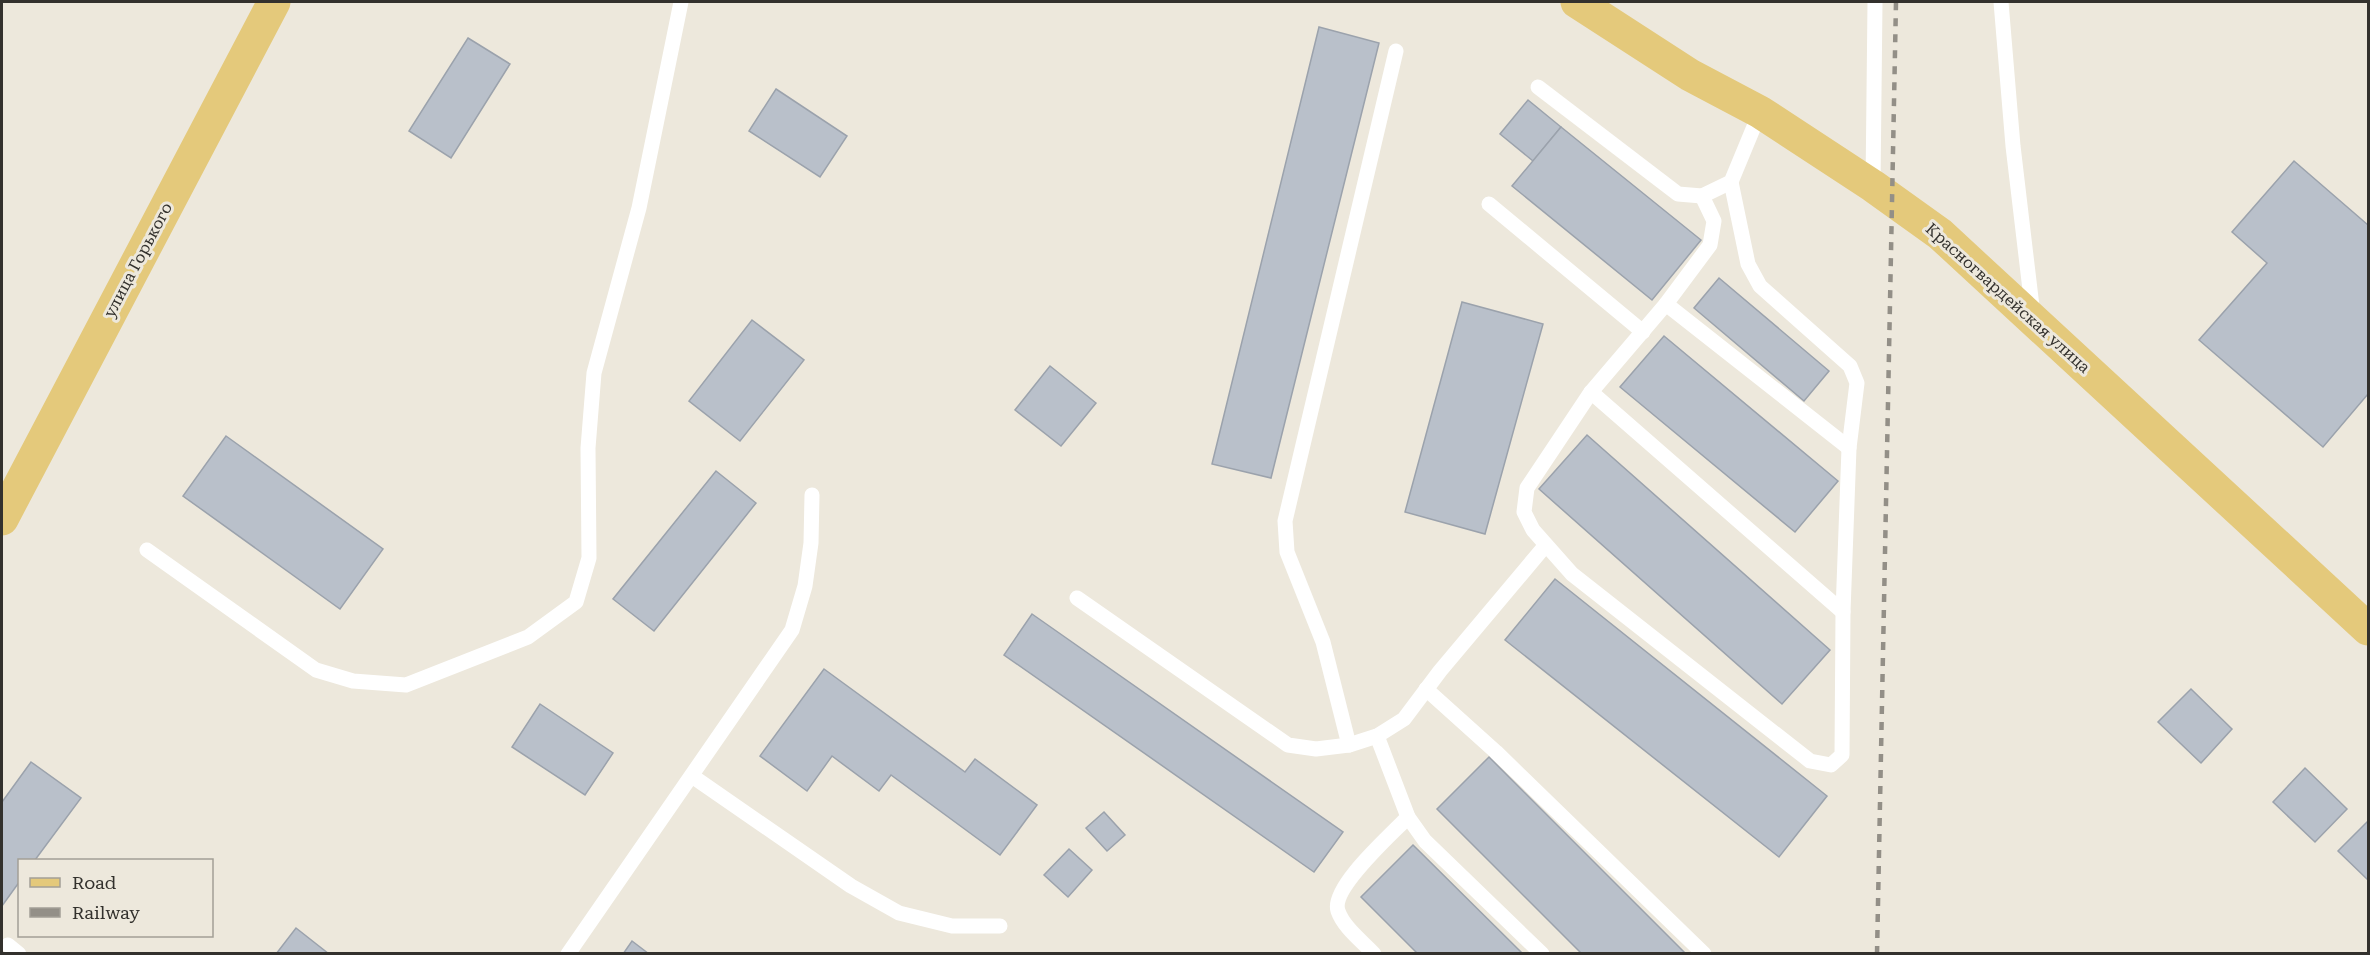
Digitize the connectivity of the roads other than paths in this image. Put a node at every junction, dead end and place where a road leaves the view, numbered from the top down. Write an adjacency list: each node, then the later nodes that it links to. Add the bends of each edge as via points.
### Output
1 (274, 2): 19 (main road, улица Горького)
2 (681, 2): 21 (lane, via 639,208 594,373 588,448 589,558 576,602 528,636 406,685 353,681 316,670)
3 (1577, 2): 8 (main road, Красногвардейская улица, via 1690,75)
4 (1875, 2): 10 (lane)
5 (2001, 2): 14 (lane)
6 (1396, 51): 27 (lane, via 1285,521 1287,552 1323,642)
7 (1538, 87): 11 (lane, via 1678,194)
8 (1760, 111): 9 (lane); 10 (main road, Красногвардейская улица)
9 (1731, 182): 11 (lane); 17 (lane, via 1748,264 1760,286 1850,366 1857,383)
10 (1873, 186): 14 (main road, Красногвардейская улица, via 1940,234)
11 (1702, 196): 13 (lane, via 1714,221 1710,245)
12 (1489, 204): 15 (lane)
13 (1666, 304): 15 (lane); 17 (lane)
14 (2033, 318): 24 (main road, Красногвардейская улица)
15 (1643, 332): 16 (lane)
16 (1591, 392): 20 (lane, via 1527,488 1524,512); 23 (lane)
17 (1850, 448): 23 (lane)
18 (812, 495): 28 (lane, via 805,586 792,630)
19 (2, 519)
20 (1545, 546): 23 (lane, via 1572,574 1810,760 1831,765 1842,755); 25 (lane)
21 (147, 550)
22 (1077, 598): 27 (lane, via 1288,745 1316,750)
23 (1843, 612)
24 (2368, 629)
25 (1426, 689): 26 (lane, via 1404,719); 34 (lane)
26 (1377, 736): 27 (lane); 29 (lane)
27 (1349, 745)
28 (692, 776): 30 (lane, via 851,886 899,913 952,926); 31 (lane)
29 (1408, 817): 32 (lane, via 1340,892 1337,908 1342,922); 33 (lane, via 1425,841)
30 (1000, 926)
31 (568, 954)
32 (1374, 954)
33 (1542, 954)
34 (1704, 954)

